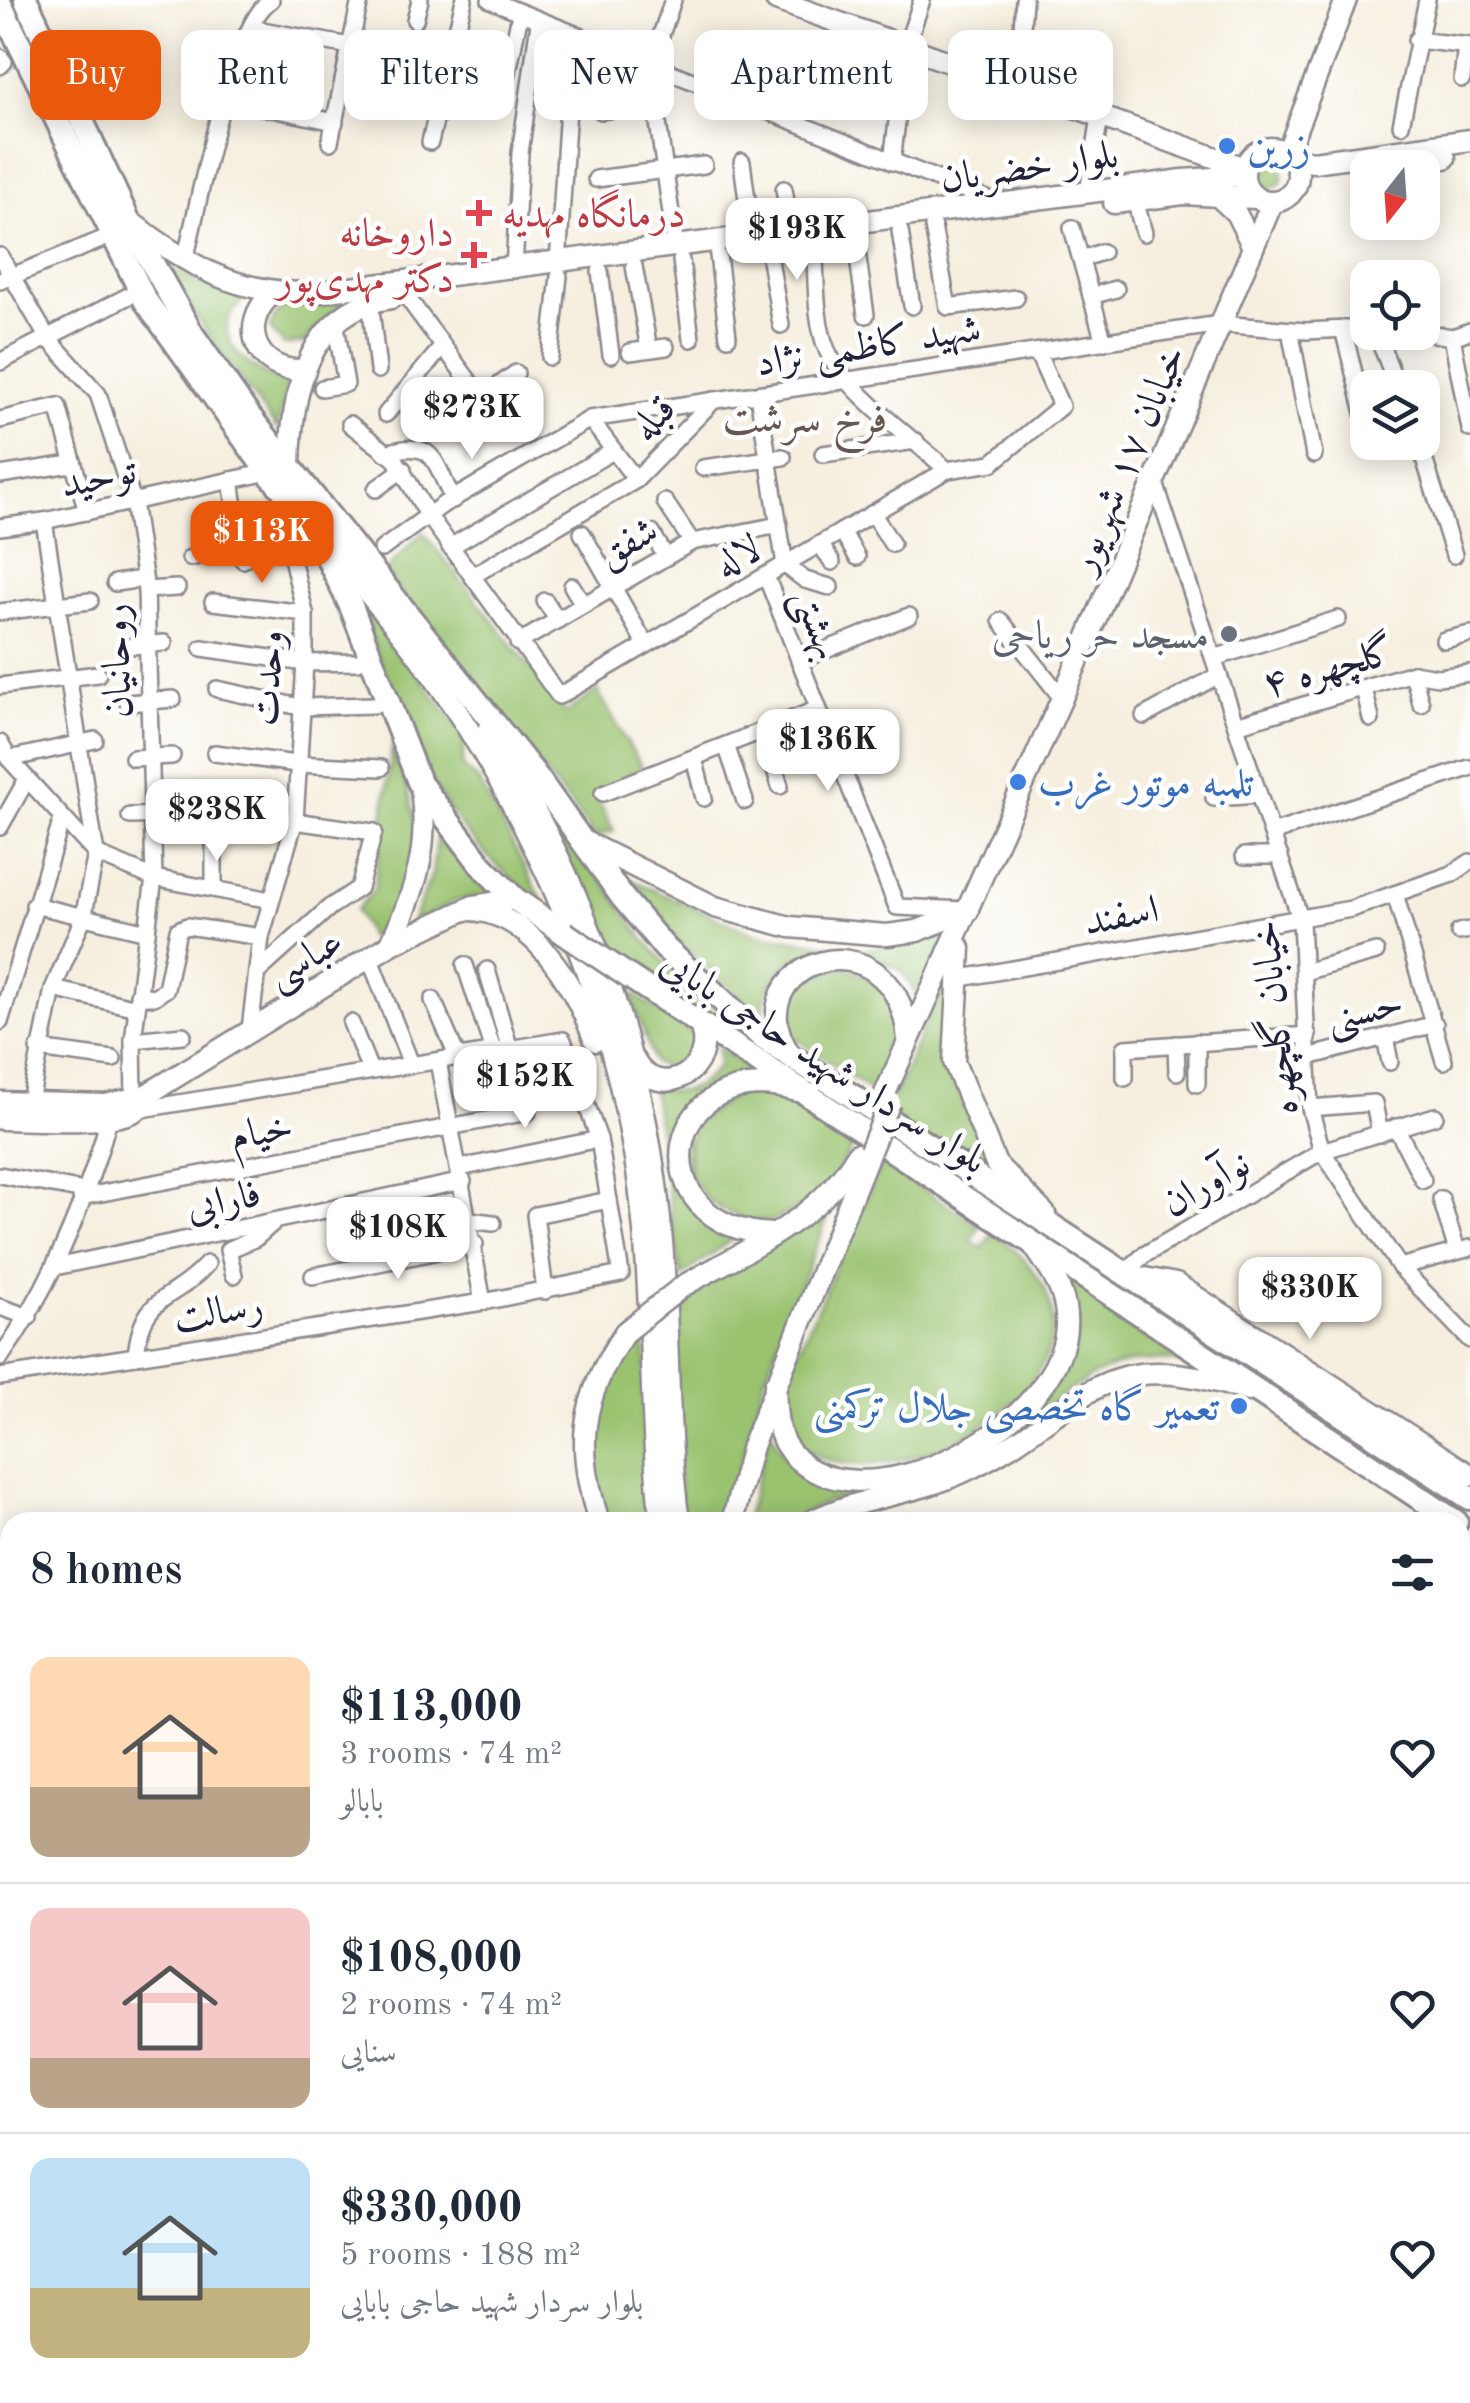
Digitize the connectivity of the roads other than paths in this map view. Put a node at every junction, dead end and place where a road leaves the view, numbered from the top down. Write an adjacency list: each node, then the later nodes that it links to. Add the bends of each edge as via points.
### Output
1 (26, 0): 67 (highway)
2 (271, 0): 17 (street)
3 (360, 0): 19 (street)
4 (420, 0): 15 (street)
5 (464, 0): 20 (street)
6 (492, 0): 13 (street)
7 (673, 0): 22 (street)
8 (776, 0): 23 (main road)
9 (922, 0): 24 (street)
10 (1024, 0): 25 (street)
11 (1346, 0): 49 (main road)
12 (1427, 0): 26 (street)
13 (520, 14): 16 (street); 27 (street)
14 (2, 19): 67 (highway)
15 (414, 20)
16 (540, 23): 21 (street); 83 (street, via 520,154)
17 (251, 28): 18 (street)
18 (262, 30)
19 (353, 30)
20 (457, 30)
21 (557, 30)
22 (663, 30)
23 (861, 30)
24 (912, 30)
25 (1022, 30)
26 (1416, 40): 28 (street); 43 (street)
27 (514, 41)
28 (1468, 46): 33 (street)
29 (0, 58): 30 (street)
30 (0, 66)
31 (674, 77): 52 (street)
32 (344, 78): 42 (street)
33 (1462, 79)
34 (219, 120): 81 (street)
35 (324, 120): 42 (street)
36 (436, 120): 47 (street)
37 (567, 120): 84 (street)
38 (655, 120): 54 (street)
39 (897, 120): 52 (street)
40 (1099, 120): 61 (street)
41 (1111, 120): 45 (main road)
42 (335, 122): 46 (street)
43 (1401, 125)
44 (1470, 140): 49 (main road, via 1314,162)
45 (1170, 141): 55 (main road); 58 (main road, via 1181,161)
46 (330, 142)
47 (430, 142)
48 (1470, 154): 50 (main road)
49 (1290, 156): 55 (main road, via 1262,150); 59 (main road)
50 (1440, 159)
51 (742, 162): 74 (street)
52 (892, 162): 65 (street)
53 (704, 165): 54 (street)
54 (663, 170): 57 (street); 77 (street)
55 (1244, 172): 58 (main road, بلوار خضریان); 64 (main road)
56 (1350, 173): 59 (main road)
57 (596, 179)
58 (1161, 183): 61 (main road, بلوار خضریان)
59 (1298, 184): 64 (main road, via 1288,198)
60 (784, 189): 70 (street)
61 (1088, 193): 65 (main road, بلوار خضریان)
62 (1218, 196): 63 (main road, بلوار خضریان); 64 (main road, بلوار خضریان); 75 (main road, via 1236,213)
63 (1135, 200): 66 (main road, بلوار خضریان); 71 (street)
64 (1264, 201): 75 (main road, خیابان ۱۷ شهریور)
65 (1002, 204): 70 (main road, بلوار خضریان)
66 (933, 227): 69 (main road, بلوار خضریان); 92 (street, via 948,307)
67 (121, 228): 81 (main road, بلوار خضریان); 86 (street); 88 (highway); 139 (highway)
68 (1072, 228): 80 (street)
69 (900, 231): 72 (main road, بلوار خضریان); 94 (street)
70 (791, 233): 74 (main road, بلوار خضریان)
71 (1144, 233)
72 (854, 237): 73 (main road, بلوار خضریان); 95 (street)
73 (814, 242): 74 (main road, بلوار خضریان); 119 (street, via 821,331)
74 (760, 243): 77 (main road, بلوار خضریان); 78 (main road, بلوار خضریان); 97 (street)
75 (1253, 247): 96 (main road, خیابان ۱۷ شهریور)
76 (1102, 252): 80 (street)
77 (678, 254): 78 (main road, بلوار خضریان); 82 (main road, بلوار خضریان); 84 (main road, بلوار خضریان); 107 (street)
78 (718, 255): 105 (street)
79 (0, 256): 86 (street, روحانیان)
80 (1081, 259): 91 (street)
81 (185, 261): 89 (main road, بلوار خضریان, via 224,282)
82 (634, 266): 85 (main road, بلوار خضریان); 110 (street, via 658,348)
83 (514, 270): 84 (main road, بلوار خضریان); 89 (main road, بلوار خضریان, via 367,290)
84 (559, 270): 85 (main road, بلوار خضریان); 90 (main road, بلوار خضریان); 113 (street)
85 (600, 270): 112 (street)
86 (6, 278): 104 (street, روحانیان)
87 (1116, 289): 91 (street)
88 (140, 290): 104 (street); 139 (highway, via 174,346)
89 (272, 294): 115 (main road, via 256,313 253,338 277,367)
90 (406, 296): 93 (main road, بلوار خضریان); 109 (street)
91 (1091, 296): 108 (street)
92 (1016, 298)
93 (370, 301): 98 (main road, بلوار خضریان); 116 (street)
94 (912, 306)
95 (866, 315)
96 (1220, 324): 101 (street, شهید کاظمی نژاد); 108 (street, شهید کاظمی نژاد); 145 (main road, خیابان ۱۷ شهریور)
97 (781, 325)
98 (336, 326): 115 (main road, بلوار خضریان); 120 (street, via 346,384)
99 (1343, 329): 100 (street, شهید کاظمی نژاد); 101 (street, شهید کاظمی نژاد); 117 (street)
100 (1350, 329)
101 (1290, 330): 134 (street)
102 (1470, 331): 106 (street)
103 (1440, 335): 106 (street)
104 (47, 337): 114 (street); 148 (street, روحانیان, via 98,394)
105 (728, 337)
106 (1452, 337): 129 (street)
107 (691, 339)
108 (1104, 342): 111 (street, شهید کاظمی نژاد)
109 (444, 346): 122 (street); 124 (street)
110 (630, 352)
111 (1037, 352): 119 (street, شهید کاظمی نژاد); 141 (street, لاله, via 1061,406 992,463)
112 (611, 355)
113 (550, 357)
114 (0, 362)
115 (302, 370): 139 (main road, بلوار خضریان)
116 (378, 370)
117 (1353, 370)
118 (516, 374): 122 (street)
119 (849, 380): 121 (street, شهید کاظمی نژاد); 130 (street)
120 (322, 388)
121 (758, 394): 123 (street, شهید کاظمی نژاد); 135 (street)
122 (482, 398): 127 (street)
123 (714, 400): 125 (street, شهید کاظمی نژاد); 144 (street, قبله)
124 (386, 414)
125 (590, 419): 131 (street); 147 (street, شهید کاظمی نژاد)
126 (0, 420): 137 (street, via 58,406)
127 (498, 420)
128 (350, 424): 132 (street)
129 (1470, 429)
130 (916, 441): 133 (street); 141 (street)
131 (612, 451): 144 (street); 163 (street)
132 (386, 453): 140 (street); 147 (street, via 422,447 430,452)
133 (824, 454)
134 (1314, 455)
135 (775, 458): 138 (street); 155 (street)
136 (1425, 460): 167 (street)
137 (72, 464): 142 (street); 150 (street)
138 (703, 468)
139 (279, 470): 143 (street, توحید); 151 (highway, بلوار سردار شهید حاجی بابایی); 201 (highway, بلوار سردار شهید حاجی بابایی)
140 (403, 470): 146 (street); 153 (street)
141 (948, 470): 152 (street, لاله)
142 (0, 475)
143 (231, 480): 148 (street, توحید); 169 (street, via 241,554)
144 (636, 480): 173 (street, قبله)
145 (1154, 480): 197 (street, خیابان گلچهره); 210 (main road, خیابان ۱۷ شهریور)
146 (376, 489)
147 (452, 500): 153 (street, شهید کاظمی نژاد)
148 (134, 502): 150 (street, توحید); 176 (street, روحانیان)
149 (666, 502): 160 (street)
150 (86, 512): 154 (street, توحید)
151 (304, 514): 187 (street, وحدت, via 292,558); 236 (highway, بلوار سردار شهید حاجی بابایی, via 352,606); 317 (main road, via 438,682 514,806 572,930 615,1060)
152 (873, 514): 157 (street, لاله); 162 (street)
153 (428, 515): 163 (street); 164 (street, شهید کاظمی نژاد)
154 (44, 521): 156 (street, توحید); 184 (street)
155 (784, 522): 160 (street, شفق); 171 (street)
156 (0, 526)
157 (842, 531): 161 (street, لاله); 168 (street)
158 (652, 533): 166 (street)
159 (582, 534): 180 (street)
160 (692, 542): 166 (street, شفق)
161 (820, 544): 170 (street); 171 (street, لاله)
162 (892, 544)
163 (450, 547): 173 (street)
164 (382, 549)
165 (631, 553): 172 (street)
166 (666, 556): 172 (street, شفق)
167 (1454, 556)
168 (857, 557)
169 (190, 558)
170 (832, 562)
171 (785, 565): 174 (street, لاله); 178 (street)
172 (642, 570): 180 (street, شفق)
173 (472, 576): 194 (street)
174 (766, 576): 195 (street, لاله); 198 (street, بهشتی)
175 (114, 583): 176 (street)
176 (145, 584): 179 (street); 212 (street, روحانیان)
177 (572, 586): 185 (street)
178 (830, 587)
179 (178, 588)
180 (611, 588): 185 (street, شفق); 195 (street)
181 (90, 600): 184 (street)
182 (545, 601): 190 (street)
183 (213, 602): 187 (street)
184 (56, 604): 186 (street); 206 (street)
185 (583, 604): 190 (street, شفق)
186 (0, 612)
187 (305, 613): 199 (street, وحدت)
188 (909, 616): 198 (street)
189 (1338, 618): 197 (street)
190 (558, 620): 194 (street, شفق)
191 (1001, 621): 210 (street)
192 (1470, 634): 193 (street)
193 (1444, 640)
194 (518, 643): 195 (street, لاله, via 560,696)
195 (646, 645)
196 (202, 648): 199 (street)
197 (1214, 658): 205 (street, خیابان گلچهره)
198 (800, 661): 217 (street, بهشتی)
199 (306, 662): 200 (street); 216 (street, وحدت)
200 (358, 662)
201 (451, 670): 250 (highway, بلوار سردار شهید حاجی بابایی); 294 (main road, via 553,841 591,926)
202 (1413, 673): 203 (street, گلچهره ۴); 208 (street, گلچهره ۴); 214 (street)
203 (1470, 673)
204 (98, 674): 206 (street)
205 (1219, 675): 218 (street); 220 (street, خیابان گلچهره)
206 (66, 677): 207 (street); 225 (street)
207 (0, 686)
208 (1364, 688): 219 (street); 220 (street, گلچهره ۴)
209 (218, 689): 216 (street)
210 (1062, 698): 261 (main road, خیابان ۱۷ شهریور)
211 (173, 699): 212 (street)
212 (150, 700): 213 (street); 228 (street, روحانیان)
213 (128, 703)
214 (1421, 704)
215 (374, 705): 216 (street)
216 (300, 707): 232 (street, وحدت)
217 (818, 709): 221 (street); 261 (street, بهشتی, via 896,907)
218 (1144, 716)
219 (1371, 719)
220 (1236, 725): 239 (street, خیابان گلچهره)
221 (763, 730): 224 (street); 237 (street)
222 (96, 740): 225 (street)
223 (0, 742): 231 (street)
224 (726, 745): 230 (street); 242 (street)
225 (76, 746): 231 (street); 251 (street)
226 (215, 753): 232 (street)
227 (172, 756): 228 (street)
228 (152, 757): 229 (street); 243 (street, روحانیان)
229 (133, 758)
230 (694, 758): 238 (street); 240 (street)
231 (9, 760): 235 (street)
232 (296, 764): 233 (street); 247 (street, وحدت)
233 (381, 768)
234 (1469, 768): 249 (street)
235 (27, 779): 246 (street); 248 (street)
236 (420, 783): 258 (highway, بلوار سردار شهید حاجی بابایی, via 454,833); 267 (main road, via 426,837 421,873)
237 (780, 786)
238 (602, 794)
239 (1259, 796): 241 (street); 249 (street, خیابان گلچهره)
240 (704, 798)
241 (1214, 798)
242 (746, 800)
243 (153, 814): 244 (street); 245 (street); 255 (street, روحانیان)
244 (172, 815)
245 (130, 816)
246 (62, 819): 251 (street); 260 (street)
247 (295, 820): 256 (street, via 220,811); 259 (street, وحدت); 272 (street, via 374,832 359,888)
248 (0, 827)
249 (1272, 833): 253 (street, خیابان گلچهره)
250 (580, 839): 261 (main road, via 714,907 790,927 886,935 917,931); 297 (highway, بلوار سردار شهید حاجی بابایی, via 665,948)
251 (96, 854): 255 (street); 264 (street)
252 (1244, 856): 253 (street)
253 (1280, 856): 263 (street, خیابان گلچهره)
254 (1470, 862): 257 (street, اسفند)
255 (154, 878): 256 (street); 265 (street, روحانیان)
256 (214, 886): 259 (street)
257 (1395, 894): 263 (street, اسفند, via 1351,910); 282 (street, حسنی)
258 (515, 898): 262 (main road, عباسی); 281 (highway, بلوار سردار شهید حاجی بابایی, bridge)
259 (271, 900): 266 (street, وحدت)
260 (34, 905): 264 (street); 279 (street)
261 (970, 908): 268 (main road); 288 (main road)
262 (463, 910): 267 (main road, عباسی); 317 (main road, via 502,920 570,982)
263 (1299, 915): 274 (street, خیابان گلچهره); 275 (street, اسفند)
264 (83, 918): 265 (street); 276 (street)
265 (147, 932): 278 (street, روحانیان)
266 (262, 937): 272 (street, وحدت); 278 (street, via 178,930 166,989)
267 (390, 945): 270 (main road, عباسی)
268 (960, 948): 275 (main road); 308 (main road)
269 (1376, 952): 274 (street)
270 (370, 960): 283 (main road, عباسی); 302 (street)
271 (465, 965): 293 (street)
272 (260, 970): 283 (street, وحدت)
273 (487, 970): 291 (street)
274 (1304, 972): 284 (street, خیابان گلچهره)
275 (956, 979): 333 (main road, via 954,1062 996,1164)
276 (53, 989): 278 (street); 292 (street)
277 (433, 1000): 295 (street)
278 (138, 1002): 287 (street, روحانیان)
279 (1, 1011)
280 (350, 1022): 303 (street)
281 (699, 1023): 294 (main road, via 702,1060 684,1078 646,1075); 307 (highway, بلوار سردار شهید حاجی بابایی)
282 (1435, 1024): 286 (street, حسنی); 300 (street, حسنی)
283 (250, 1030): 311 (main road, عباسی)
284 (1308, 1034): 289 (street); 296 (street, خیابان گلچهره)
285 (182, 1035): 287 (street)
286 (1385, 1037): 296 (street, حسنی); 301 (street)
287 (132, 1040): 311 (street, روحانیان)
288 (908, 1041): 297 (main road, via 906,1017 888,980 857,962 823,961 791,978 778,1002 777,1030); 308 (main road)
289 (1197, 1042): 290 (street); 306 (street)
290 (1176, 1044): 304 (street); 305 (street, via 1125,1048)
291 (512, 1046): 293 (street); 316 (street, خیام, via 528,1112); 319 (street, رسالت, via 563,1040)
292 (38, 1049): 298 (street); 309 (street)
293 (494, 1050): 295 (street)
294 (632, 1055): 359 (main road, via 662,1239)
295 (457, 1056): 299 (street)
296 (1308, 1057): 312 (street, خیابان گلچهره)
297 (792, 1058): 333 (highway, بلوار سردار شهید حاجی بابایی)
298 (113, 1059)
299 (438, 1060): 302 (street); 316 (street)
300 (1444, 1061)
301 (1390, 1062)
302 (411, 1064): 303 (street)
303 (370, 1070): 311 (street)
304 (1177, 1072)
305 (1125, 1078)
306 (1196, 1084)
307 (808, 1094): 331 (main road, via 770,1084 718,1092 694,1116 681,1143 684,1178 698,1204 719,1222); 332 (highway, بلوار سردار شهید حاجی بابایی)
308 (886, 1100): 320 (main road, bridge)
309 (30, 1101): 310 (main road); 313 (main road)
310 (0, 1102)
311 (138, 1103): 313 (main road, عباسی)
312 (1310, 1108): 318 (street, via 1374,1103); 321 (street, خیابان گلچهره)
313 (106, 1114): 315 (main road); 325 (street)
314 (1435, 1116): 318 (street, نوآوران)
315 (0, 1119)
316 (454, 1126): 322 (street); 325 (street, خیام)
317 (629, 1127): 358 (main road, via 646,1240)
318 (1388, 1130): 321 (street, نوآوران); 324 (street)
319 (600, 1139): 322 (street, فارابی); 327 (street, رسالت)
320 (866, 1148): 331 (main road, via 817,1207); 350 (main road)
321 (1322, 1151): 338 (street, خیابان گلچهره); 339 (street, نوآوران, via 1144,1255)
322 (462, 1174): 328 (street); 329 (street, فارابی)
323 (0, 1175): 325 (street)
324 (1423, 1180)
325 (82, 1194): 337 (street)
326 (1441, 1199): 335 (street)
327 (609, 1200): 342 (street, رسالت, via 621,1274); 342 (street, via 535,1215)
328 (470, 1220): 330 (street); 334 (street)
329 (275, 1222): 337 (street, فارابی); 340 (street, via 228,1250)
330 (493, 1223)
331 (772, 1234): 357 (main road, bridge, via 683,1286 625,1332 592,1392 582,1439)
332 (1030, 1240): 350 (main road, via 1059,1284 1065,1342 1030,1402 963,1454 917,1472 828,1476 786,1446); 351 (highway, بلوار سردار شهید حاجی بابایی)
333 (1076, 1243): 339 (highway, بلوار سردار شهید حاجی بابایی)
334 (475, 1244): 341 (street); 343 (street)
335 (1464, 1250): 338 (street)
336 (207, 1264): 347 (street, via 153,1304 138,1331)
337 (55, 1266): 345 (street)
338 (1400, 1267): 346 (street, خیابان گلچهره)
339 (1124, 1274): 352 (highway, بلوار سردار شهید حاجی بابایی)
340 (234, 1276)
341 (313, 1276)
342 (546, 1292): 343 (street, رسالت)
343 (483, 1302): 347 (street, رسالت)
344 (0, 1307): 345 (street)
345 (30, 1317): 348 (street)
346 (1470, 1340)
347 (136, 1356): 349 (street, رسالت)
348 (0, 1358)
349 (0, 1377)
350 (775, 1384): 360 (main road)
351 (1273, 1399): 354 (highway, بلوار سردار شهید حاجی بابایی); 361 (main road, via 1162,1370 1119,1377 1086,1391 963,1472)
352 (1383, 1430): 353 (highway, بلوار سردار شهید حاجی بابایی); 355 (main road)
353 (1400, 1452): 354 (highway); 356 (highway, بلوار سردار شهید حاجی بابایی)
354 (1383, 1474): 362 (highway, بلوار سردار شهید حاجی بابایی)
355 (1470, 1475)
356 (1470, 1498)
357 (596, 1512)
358 (660, 1512)
359 (678, 1512)
360 (735, 1512)
361 (841, 1512)
362 (1440, 1512)

